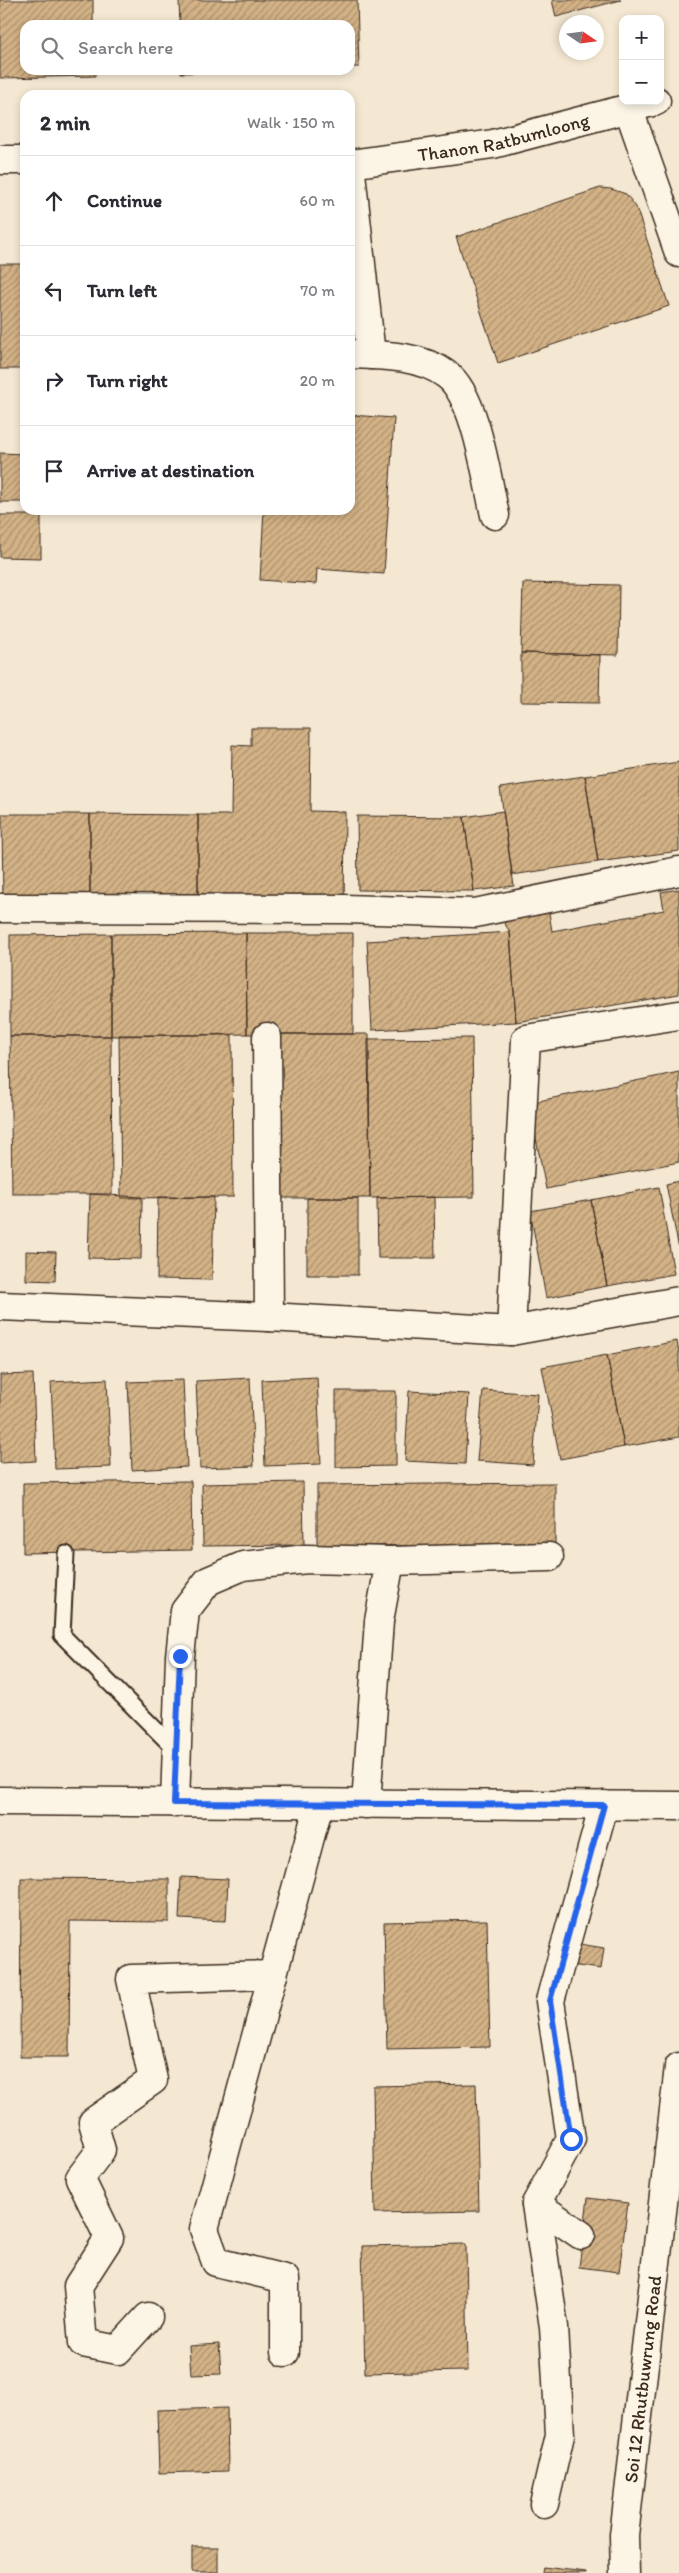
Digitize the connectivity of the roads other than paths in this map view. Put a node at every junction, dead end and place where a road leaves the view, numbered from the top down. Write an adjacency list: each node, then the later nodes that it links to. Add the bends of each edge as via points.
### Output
1 (679, 94): 2 (street)
2 (664, 99)
3 (644, 105): 4 (street, Thanon Ratbumloong)
4 (629, 110): 7 (street, Thanon Ratbumloong, via 494,144); 8 (street)
5 (0, 160): 6 (street)
6 (20, 160)
7 (355, 163)
8 (679, 253)
9 (355, 260): 10 (street)
10 (360, 355): 11 (street, via 416,360 447,375 462,394 475,424)
11 (495, 515)
12 (679, 872): 13 (street, via 475,913 334,909)
13 (0, 908)
14 (679, 1015): 19 (street, via 526,1039)
15 (267, 1038): 18 (street)
16 (679, 1301): 19 (street)
17 (0, 1306): 18 (street)
18 (269, 1316): 19 (street)
19 (511, 1331)
20 (66, 1554): 23 (lane, via 62,1635)
21 (549, 1557): 22 (street)
22 (390, 1560): 23 (street, via 307,1559 242,1566 208,1581 185,1611); 27 (street, via 379,1621)
23 (177, 1751): 25 (street)
24 (0, 1801): 25 (street)
25 (174, 1803): 26 (street)
26 (319, 1804): 27 (street); 30 (street)
27 (366, 1804): 28 (street)
28 (604, 1805): 29 (street); 32 (street, via 550,2001 571,2139)
29 (679, 1806)
30 (273, 1975): 34 (street, via 131,1979 153,2080 93,2122 101,2150 80,2178 109,2238 78,2286 83,2343 118,2350); 35 (street, via 204,2229 216,2262 285,2279)
31 (679, 2067): 37 (street, Soi 12 Rhutbuwrung Road, via 624,2535)
32 (536, 2204): 33 (street); 36 (street, via 554,2327 560,2435)
33 (580, 2235)
34 (148, 2318)
35 (284, 2352)
36 (544, 2504)
37 (625, 2573)

